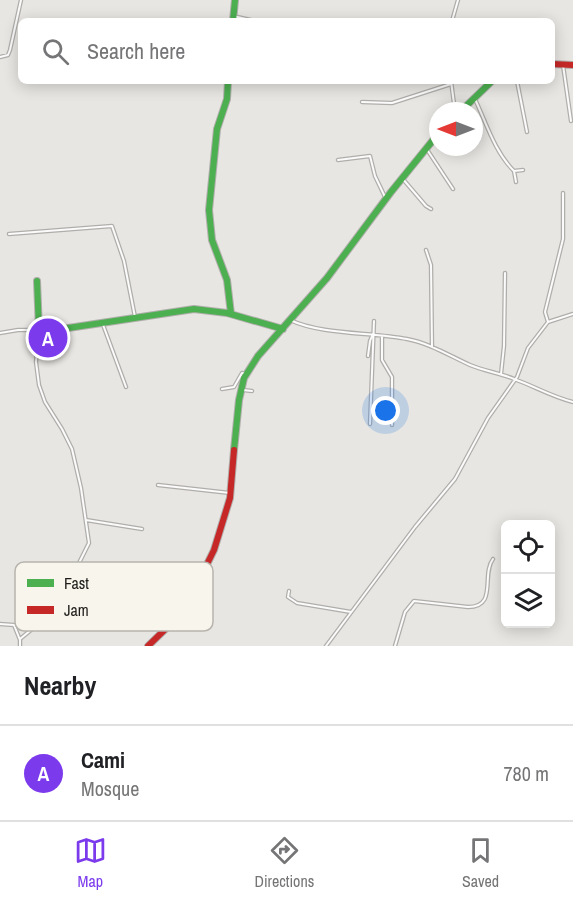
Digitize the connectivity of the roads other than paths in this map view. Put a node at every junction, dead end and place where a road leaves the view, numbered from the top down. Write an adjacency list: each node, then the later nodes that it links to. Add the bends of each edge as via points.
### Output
1 (21, 0): 6 (street, via 10,50)
2 (236, 0): 4 (street)
3 (458, 0): 5 (street)
4 (233, 18)
5 (453, 18)
6 (0, 57)
7 (555, 64): 8 (street)
8 (563, 64): 9 (street); 19 (street)
9 (573, 65)
10 (228, 84): 36 (street, via 217,129 209,210 212,240 227,280)
11 (448, 84): 16 (street, via 392,103)
12 (451, 84): 17 (street)
13 (489, 84): 15 (street)
14 (518, 84): 20 (street)
15 (474, 97): 18 (street); 25 (street, via 504,162)
16 (363, 102)
17 (454, 102)
18 (469, 102)
19 (571, 121)
20 (527, 132)
21 (429, 144): 22 (street)
22 (426, 147): 26 (street); 28 (street)
23 (338, 160): 30 (street, via 370,156)
24 (523, 170): 25 (street)
25 (514, 171): 27 (street)
26 (402, 178): 30 (street); 31 (street)
27 (516, 182)
28 (453, 189)
29 (563, 194): 42 (street, via 563,239 545,312)
30 (386, 199): 39 (street)
31 (432, 209)
32 (9, 234): 38 (street, via 112,226 124,261)
33 (426, 250): 48 (street, via 431,265)
34 (505, 273): 51 (street)
35 (37, 281): 44 (street)
36 (231, 314): 38 (street, via 194,309); 43 (street)
37 (573, 314): 42 (street)
38 (135, 317): 41 (street)
39 (290, 320): 43 (street); 46 (street, via 310,327)
40 (374, 321): 46 (street)
41 (102, 322): 44 (street); 53 (street)
42 (548, 322): 52 (street, via 528,348)
43 (283, 328): 50 (street)
44 (39, 330): 45 (street); 62 (street, via 39,385 72,449)
45 (0, 333)
46 (373, 334): 47 (street); 49 (street); 58 (street)
47 (382, 336): 48 (street); 59 (street, via 382,360 392,377)
48 (432, 347): 51 (street, via 474,367)
49 (368, 356)
50 (246, 374): 54 (street, via 240,375 234,387); 55 (street)
51 (501, 374): 52 (street)
52 (515, 379): 57 (street); 68 (street, via 488,418 455,479)
53 (126, 387)
54 (222, 389)
55 (240, 389): 56 (street); 61 (street)
56 (252, 391)
57 (573, 402)
58 (370, 424)
59 (392, 425)
60 (158, 485): 61 (street)
61 (230, 493): 66 (street)
62 (86, 520): 63 (street); 65 (street, via 89,548)
63 (142, 529)
64 (493, 559): 78 (street, via 484,603 468,607 414,601 405,612)
65 (80, 562)
66 (208, 562)
67 (289, 591): 68 (street, via 288,597 297,603)
68 (351, 612): 77 (street)
69 (0, 624): 70 (street)
70 (15, 628)
71 (16, 631): 74 (street)
72 (30, 631): 74 (street)
73 (163, 631): 76 (street)
74 (20, 640): 75 (street)
75 (20, 646)
76 (148, 646)
77 (326, 646)
78 (395, 646)

